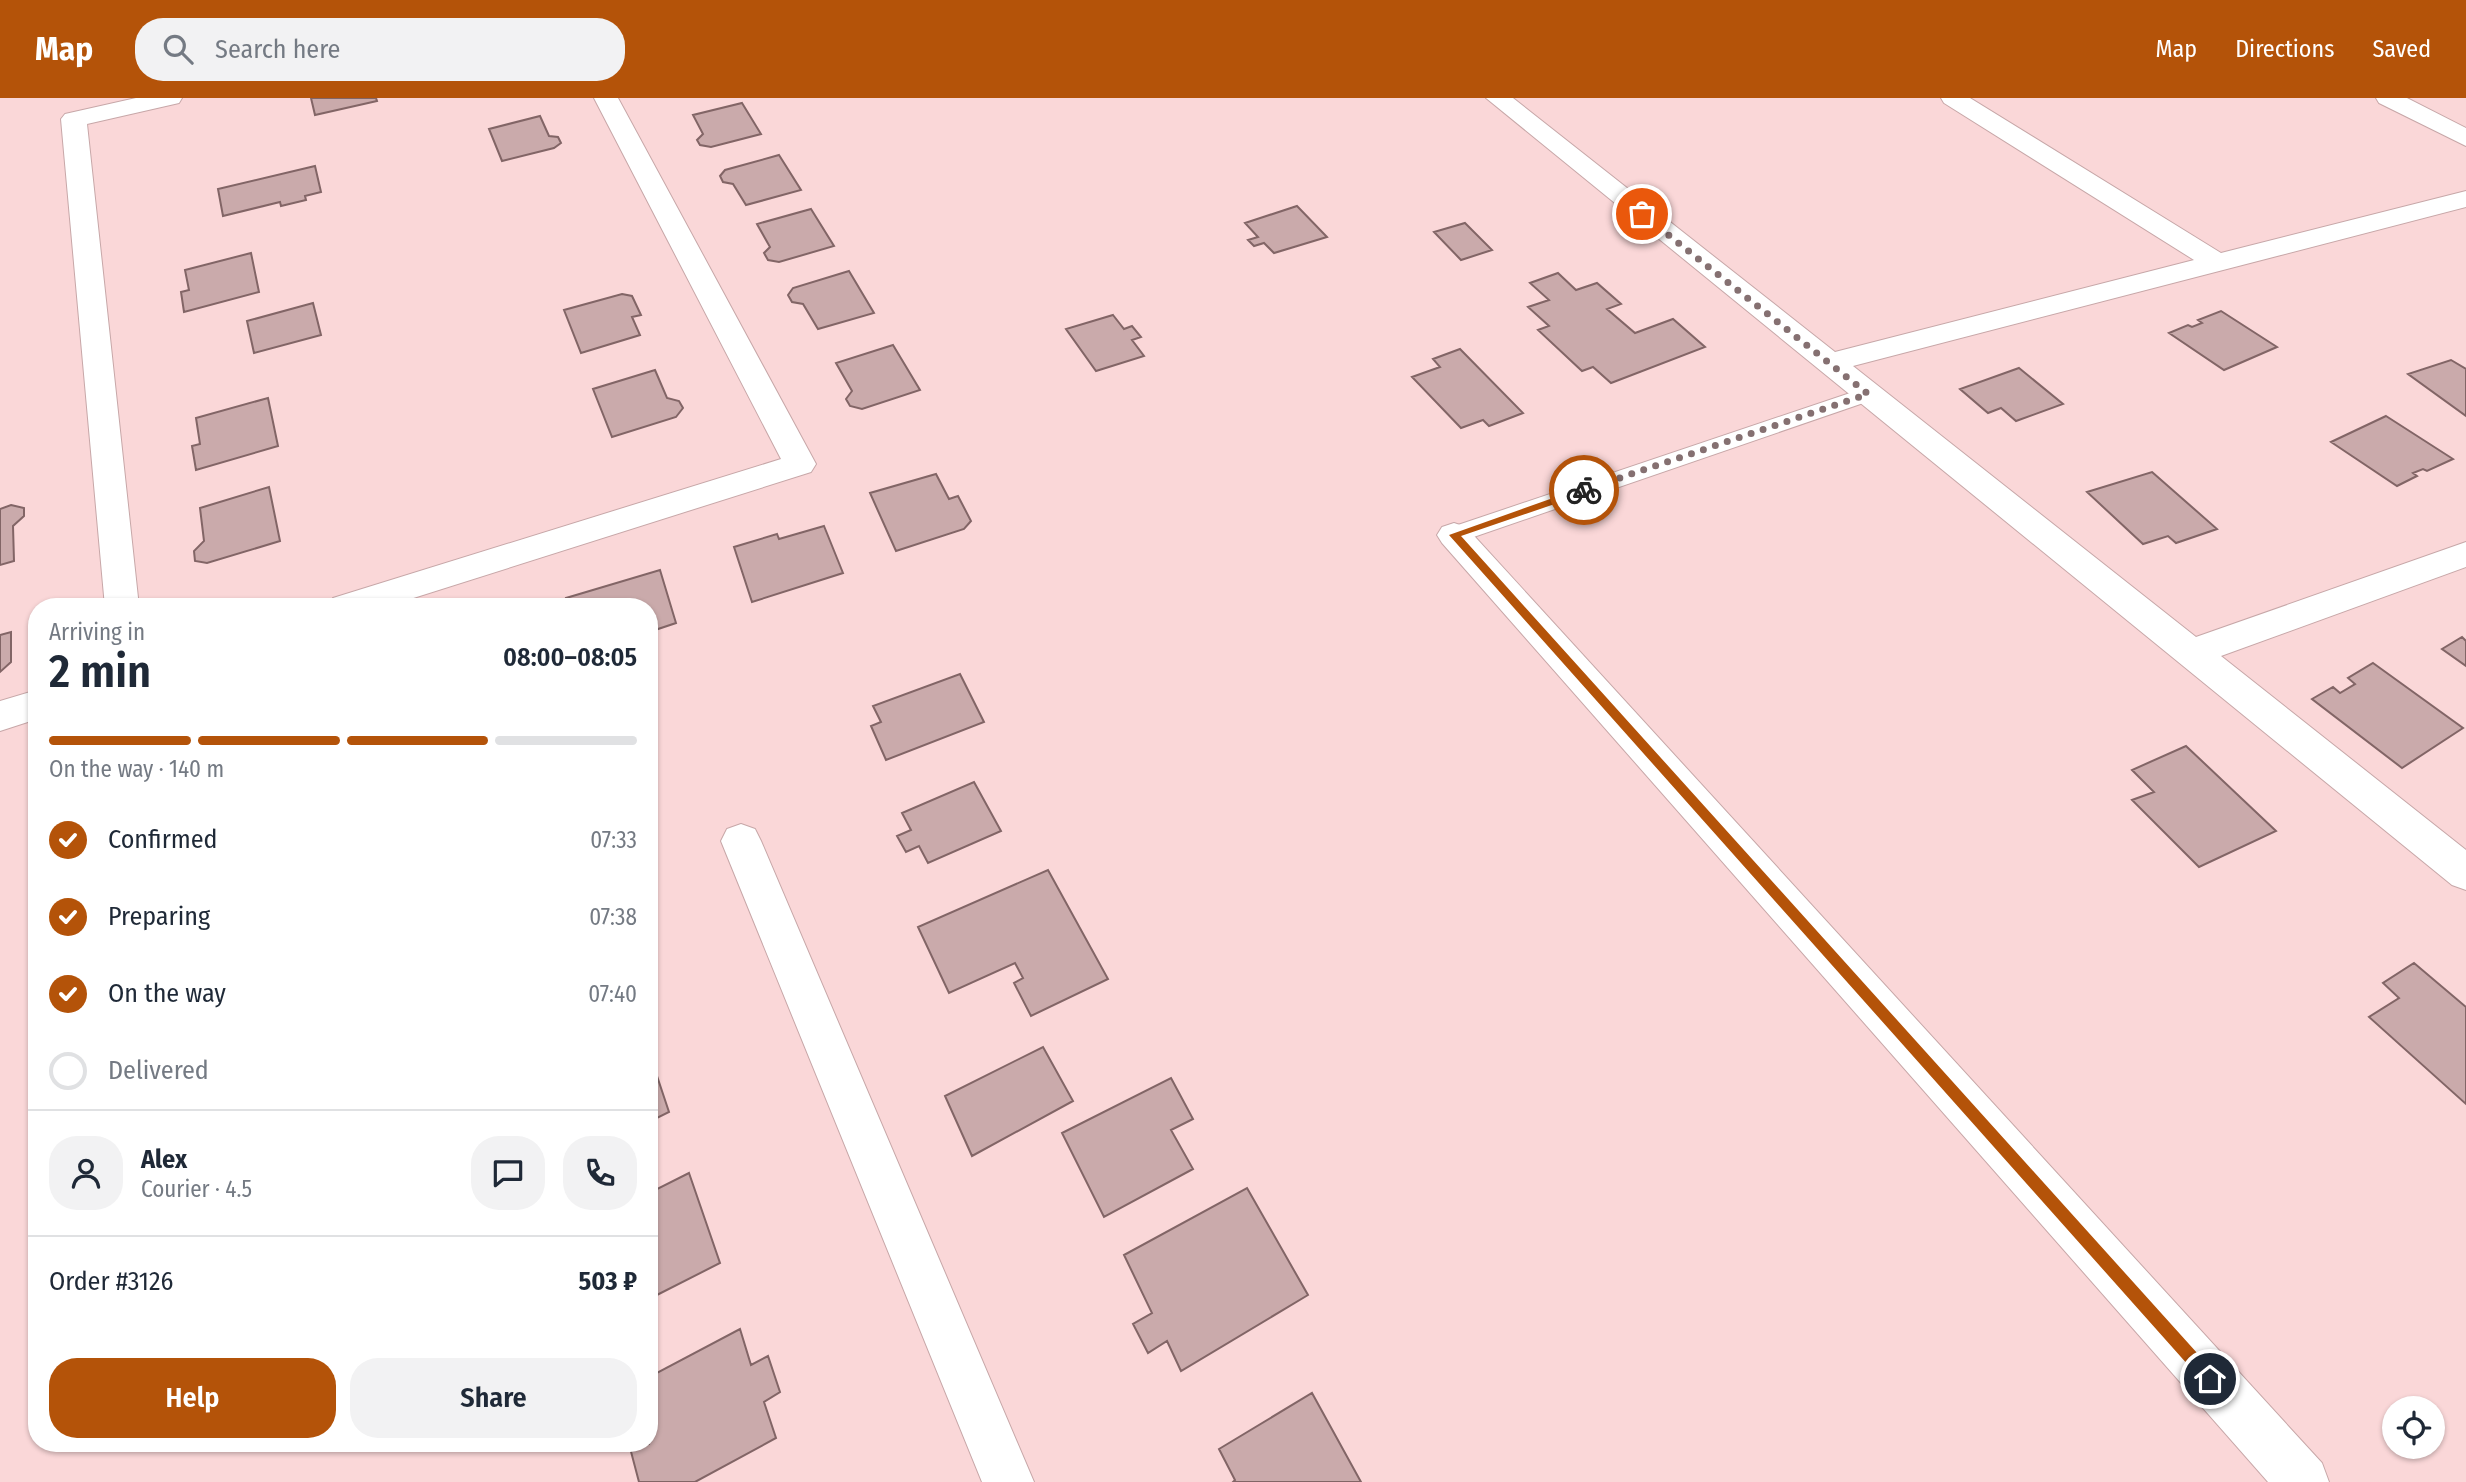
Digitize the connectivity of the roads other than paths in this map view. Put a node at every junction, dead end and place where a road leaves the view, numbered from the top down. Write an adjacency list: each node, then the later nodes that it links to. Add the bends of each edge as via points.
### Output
1 (170, 98): 13 (street, via 75,119)
2 (606, 98): 14 (street, via 800,464)
3 (1497, 98): 9 (street)
4 (1953, 98): 8 (street)
5 (2388, 98): 6 (street)
6 (2466, 138)
7 (2466, 199): 8 (street)
8 (2217, 263): 9 (street)
9 (1828, 362): 10 (street)
10 (1868, 394): 11 (lane); 15 (street)
11 (1454, 535): 21 (street)
12 (2466, 554): 15 (street)
13 (121, 598)
14 (374, 598)
15 (2191, 653): 19 (street)
16 (28, 707): 17 (street)
17 (0, 716)
18 (741, 841): 20 (street)
19 (2466, 873)
20 (1008, 1482)
21 (2303, 1482)

